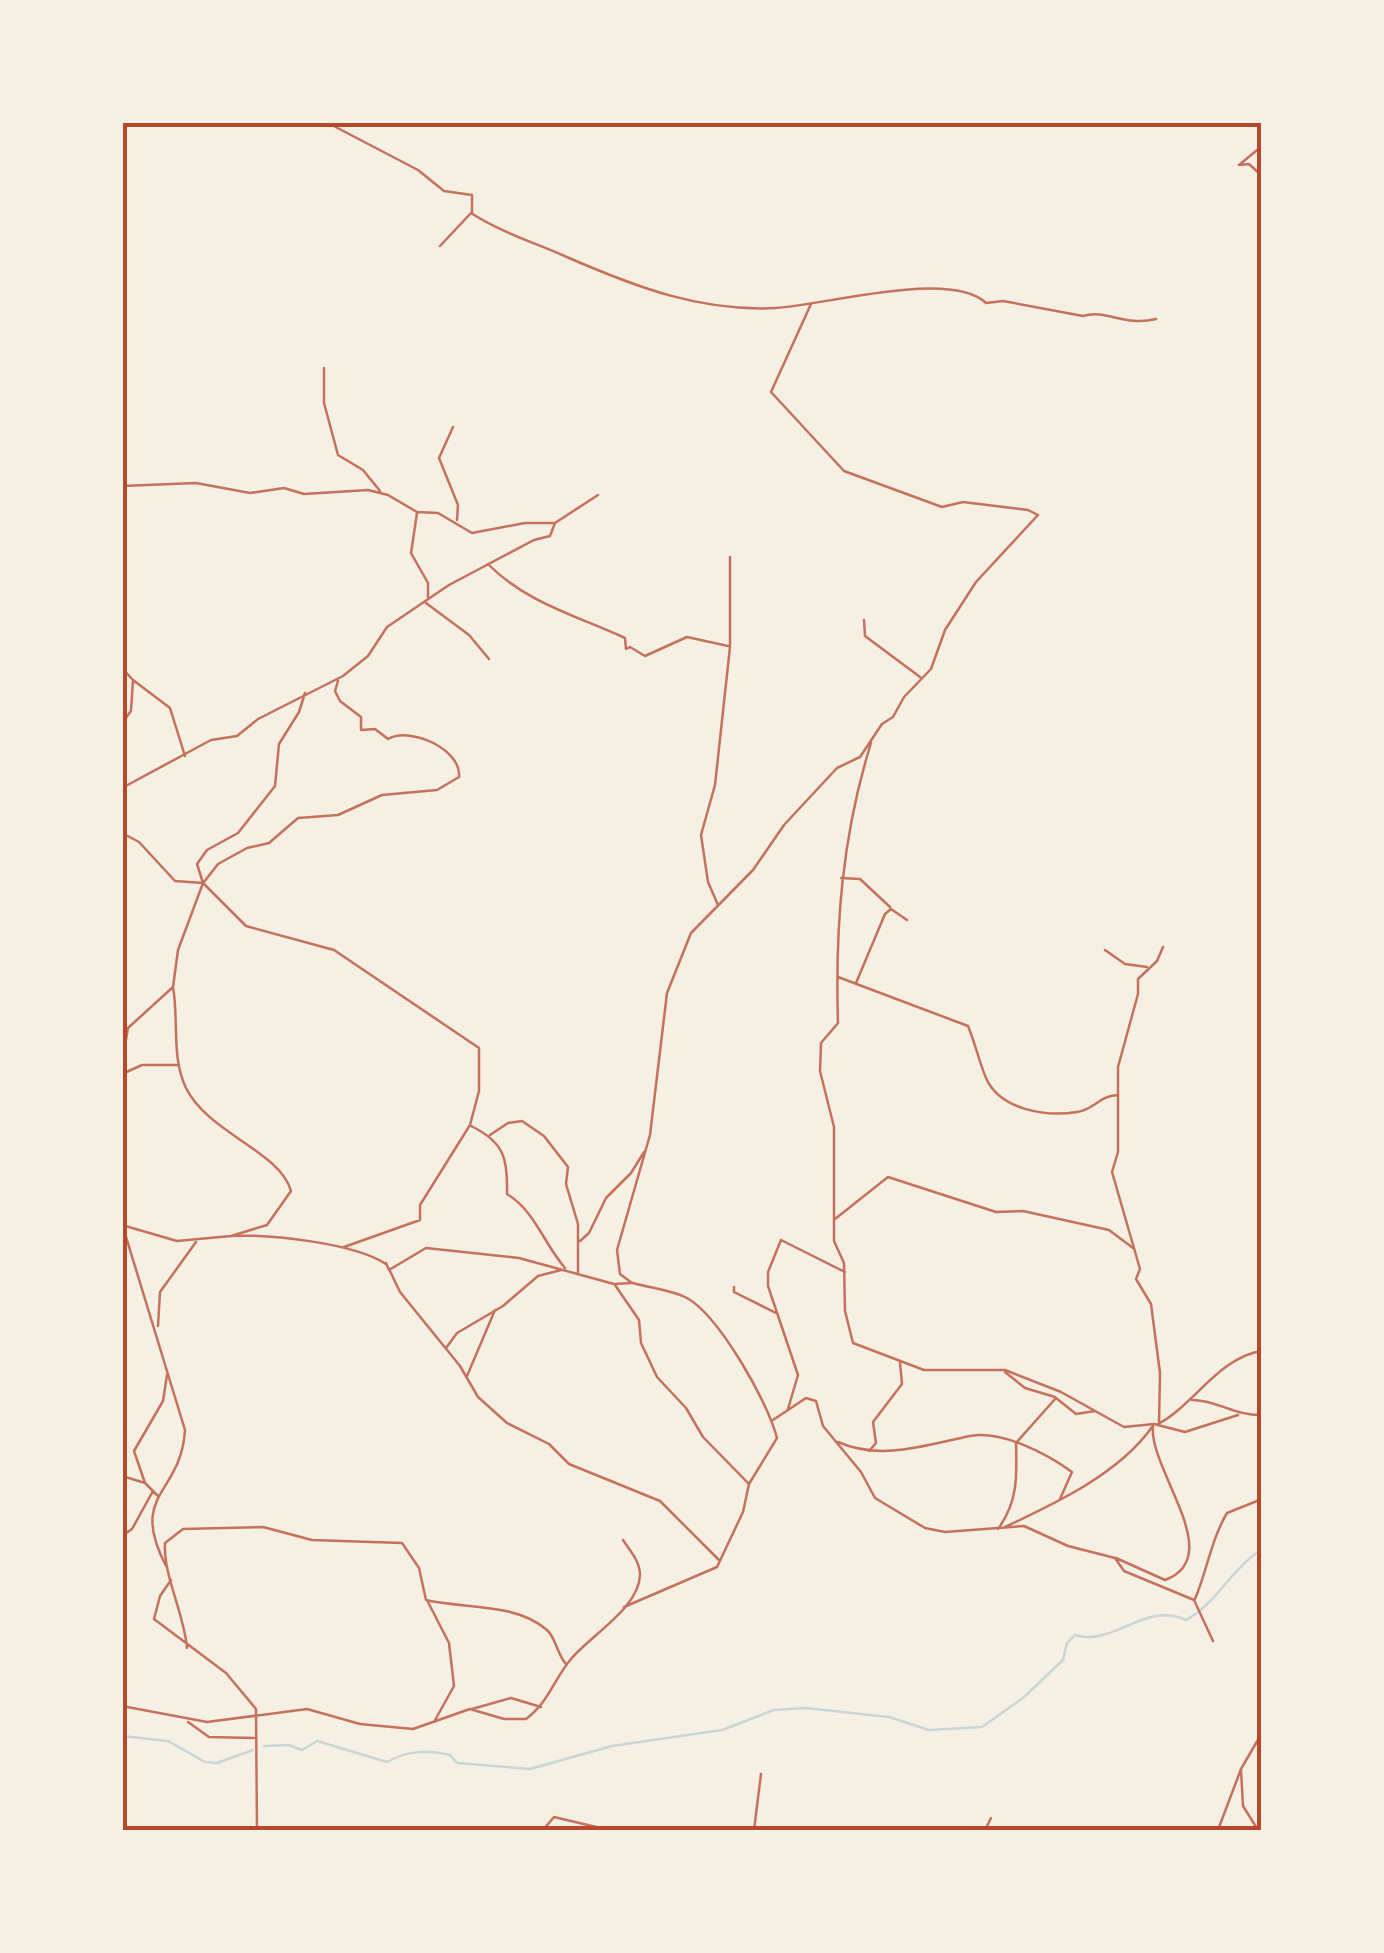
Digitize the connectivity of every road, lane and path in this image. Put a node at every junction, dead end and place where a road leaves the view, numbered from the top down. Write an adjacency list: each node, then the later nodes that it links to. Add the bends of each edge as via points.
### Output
1 (326, 122): 4 (street, via 418,170 444,191 472,195)
2 (1262, 146): 3 (street, via 1239,164)
3 (1262, 176)
4 (472, 213): 5 (street); 6 (street, via 629,286 738,308)
5 (440, 246)
6 (810, 304): 7 (street, via 946,286 986,303 1138,324); 24 (street, via 771,392 844,471 942,507 964,502 1038,513 976,582)
7 (1156, 319)
8 (324, 368): 11 (street, via 324,403 338,455)
9 (453, 427): 14 (street, via 439,458 458,505)
10 (122, 486): 11 (street)
11 (381, 493): 13 (street)
12 (598, 495): 15 (street)
13 (417, 512): 14 (street); 18 (street, via 411,553 428,583)
14 (457, 521): 15 (street, via 472,533)
15 (555, 523): 17 (street, via 550,536)
16 (730, 557): 20 (street)
17 (487, 563): 18 (street); 20 (street, via 506,582 625,638 626,649 645,656 687,638)
18 (426, 600): 21 (street); 23 (street, via 387,627 368,656)
19 (864, 620): 24 (street, via 865,636)
20 (730, 646): 34 (street, via 715,785 700,835)
21 (488, 659)
22 (122, 668): 25 (street)
23 (338, 678): 26 (street); 33 (street, via 335,691 361,717 361,730 436,743 455,760 460,776 437,790 298,818 270,843 218,864)
24 (922, 678): 28 (street)
25 (133, 680): 27 (street, via 131,711); 29 (street, via 170,708)
26 (305, 693): 29 (street, via 236,736 212,740); 33 (street, via 279,744 275,786 238,833 207,850 197,864)
27 (122, 723)
28 (872, 742): 32 (street); 34 (street, via 837,768)
29 (185, 756): 30 (street)
30 (122, 788)
31 (122, 833): 33 (street, via 174,881)
32 (841, 878): 35 (street, via 860,879); 40 (street)
33 (203, 884): 42 (street, via 178,950); 47 (street, via 246,926 334,950 479,1048)
34 (718, 906): 49 (street, via 691,933 675,964)
35 (891, 908): 36 (street); 41 (street)
36 (907, 920)
37 (1163, 947): 39 (street)
38 (1105, 950): 39 (street, via 1125,964)
39 (1148, 966): 46 (street, via 1138,979)
40 (837, 976): 41 (street); 50 (street, via 838,1023 821,1043 820,1071 834,1126)
41 (856, 985): 46 (street, via 968,1026 987,1080 1004,1099 1028,1110 1081,1112 1104,1095)
42 (173, 987): 43 (street, via 128,1028); 44 (street)
43 (122, 1062)
44 (179, 1066): 45 (street, via 142,1066); 52 (street, via 209,1120 276,1166 289,1183 284,1204 267,1225)
45 (122, 1074)
46 (1118, 1095): 56 (street, via 1112,1172)
47 (470, 1125): 48 (street); 55 (street, via 420,1205 420,1220)
48 (490, 1135): 54 (street, via 522,1121 544,1136 568,1167); 59 (street, via 507,1156 507,1194 534,1218)
49 (646, 1150): 54 (street); 62 (street, via 617,1250 620,1274)
50 (833, 1220): 56 (street, via 888,1176 996,1212 1109,1230); 60 (street)
51 (122, 1225): 53 (street); 67 (street)
52 (231, 1236): 53 (street); 55 (street)
53 (197, 1240): 67 (street, via 160,1292)
54 (578, 1242): 61 (street)
55 (344, 1247): 57 (street)
56 (1135, 1250): 81 (street, via 1160,1373)
57 (386, 1263): 58 (street, via 389,1270 401,1266 426,1248 520,1258); 68 (street, via 400,1292)
58 (562, 1270): 59 (street); 65 (street, via 538,1276)
59 (568, 1272): 61 (street)
60 (845, 1272): 66 (street, via 781,1240 768,1272); 70 (street, via 854,1343)
61 (578, 1274): 63 (street)
62 (632, 1283): 63 (street); 80 (street, via 684,1296 713,1320)
63 (614, 1284): 87 (street, via 639,1320 657,1377)
64 (734, 1286): 66 (street, via 746,1300)
65 (496, 1309): 68 (street); 73 (street)
66 (777, 1313): 76 (street, via 798,1375)
67 (158, 1331): 72 (street)
68 (446, 1349): 73 (street)
69 (1262, 1351): 75 (street, via 1222,1371)
70 (900, 1362): 71 (street, via 924,1370); 84 (street, via 902,1384 873,1422 876,1444)
71 (1003, 1370): 74 (street, via 1025,1388); 77 (street)
72 (168, 1373): 86 (street, via 162,1401 134,1452); 89 (street, via 185,1430 184,1452)
73 (466, 1378): 96 (street, via 507,1423 549,1444 569,1464 660,1501)
74 (1056, 1398): 77 (street, via 1076,1414); 83 (street)
75 (1192, 1400): 78 (street, via 1211,1400); 81 (street)
76 (788, 1410): 80 (street); 82 (street, via 806,1398 816,1401 823,1426)
77 (1096, 1411): 81 (street, via 1124,1427)
78 (1238, 1415): 79 (street); 81 (street, via 1185,1432)
79 (1261, 1415)
80 (773, 1420): 87 (street, via 774,1447)
81 (1156, 1424): 91 (street, via 1137,1447); 95 (street, via 1154,1448 1190,1540 1189,1560 1166,1580)
82 (837, 1441): 84 (street); 92 (street, via 875,1498 900,1515 944,1532)
83 (1016, 1443): 84 (street, via 974,1434); 91 (street, via 1072,1472); 92 (street, via 1012,1510)
84 (868, 1452)
85 (122, 1476): 86 (street)
86 (145, 1484): 88 (street)
87 (749, 1484): 96 (street)
88 (153, 1491): 89 (street); 93 (street)
89 (159, 1498): 97 (street, via 149,1534)
90 (1262, 1499): 100 (street, via 1227,1512)
91 (1059, 1500): 92 (street)
92 (997, 1530): 95 (street, via 1024,1526)
93 (122, 1536)
94 (623, 1540): 101 (street, via 640,1578)
95 (1115, 1558): 100 (street, via 1124,1570)
96 (720, 1561): 101 (street, via 712,1572)
97 (169, 1573): 98 (street); 99 (street, via 165,1543 175,1532 263,1527 312,1540 402,1543 419,1568)
98 (171, 1580): 103 (street); 103 (street, via 154,1619)
99 (426, 1600): 104 (street, via 502,1610 549,1631); 111 (street, via 449,1643 454,1686)
100 (1194, 1600): 102 (street)
101 (623, 1607): 104 (street)
102 (1213, 1641)
103 (187, 1648): 109 (street, via 242,1688)
104 (567, 1665): 107 (street)
105 (1262, 1668): 113 (street, via 1259,1738)
106 (122, 1706): 110 (street)
107 (541, 1707): 108 (street, via 511,1698); 108 (street, via 514,1720)
108 (470, 1710): 111 (street)
109 (255, 1718): 110 (street); 111 (street, via 306,1710 360,1724); 112 (street)
110 (187, 1720): 112 (street, via 209,1738)
111 (433, 1724)
112 (256, 1738): 116 (street)
113 (1241, 1769): 121 (street); 122 (street, via 1243,1806)
114 (761, 1774): 119 (street)
115 (992, 1818): 120 (street)
116 (257, 1830)
117 (543, 1830): 118 (street, via 554,1818)
118 (609, 1830)
119 (754, 1830)
120 (985, 1830)
121 (1218, 1830)
122 (1258, 1830)

